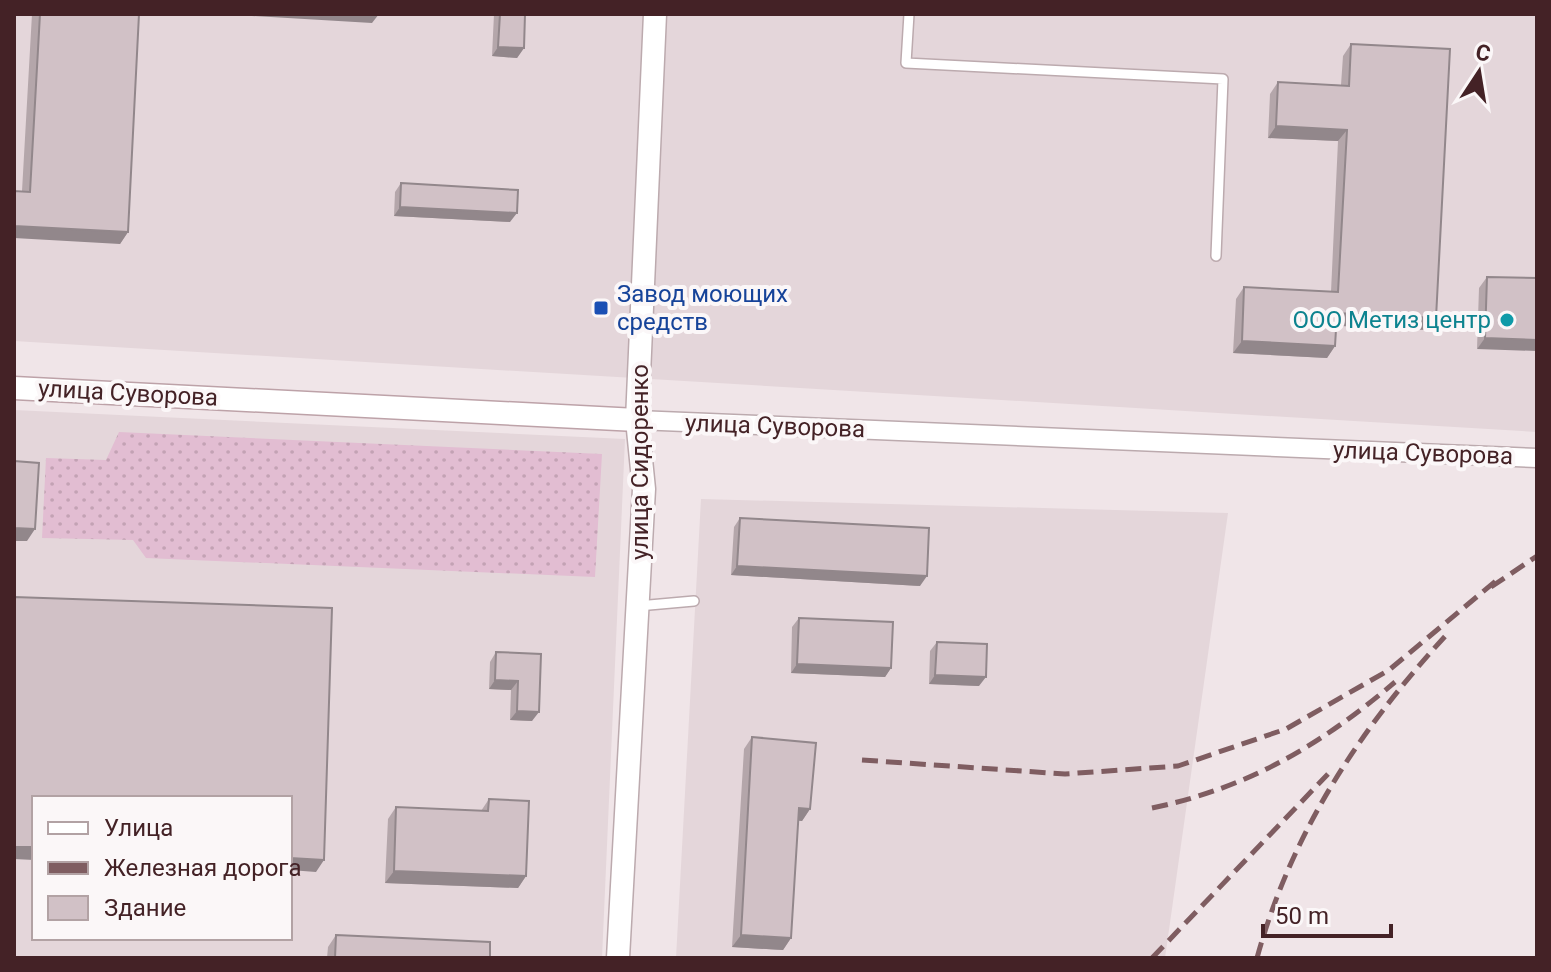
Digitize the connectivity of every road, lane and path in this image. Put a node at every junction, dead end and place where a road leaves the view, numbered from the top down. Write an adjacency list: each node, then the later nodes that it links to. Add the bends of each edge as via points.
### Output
1 (655, 14): 5 (street, улица Сидоренко)
2 (909, 14): 3 (lane, via 906,63 1223,79)
3 (1216, 256)
4 (14, 388): 5 (street, улица Суворова)
5 (637, 420): 6 (street, улица Суворова); 8 (street, улица Сидоренко, via 644,489)
6 (1537, 458)
7 (694, 601): 8 (lane)
8 (638, 606): 9 (street, улица Сидоренко)
9 (618, 958)

